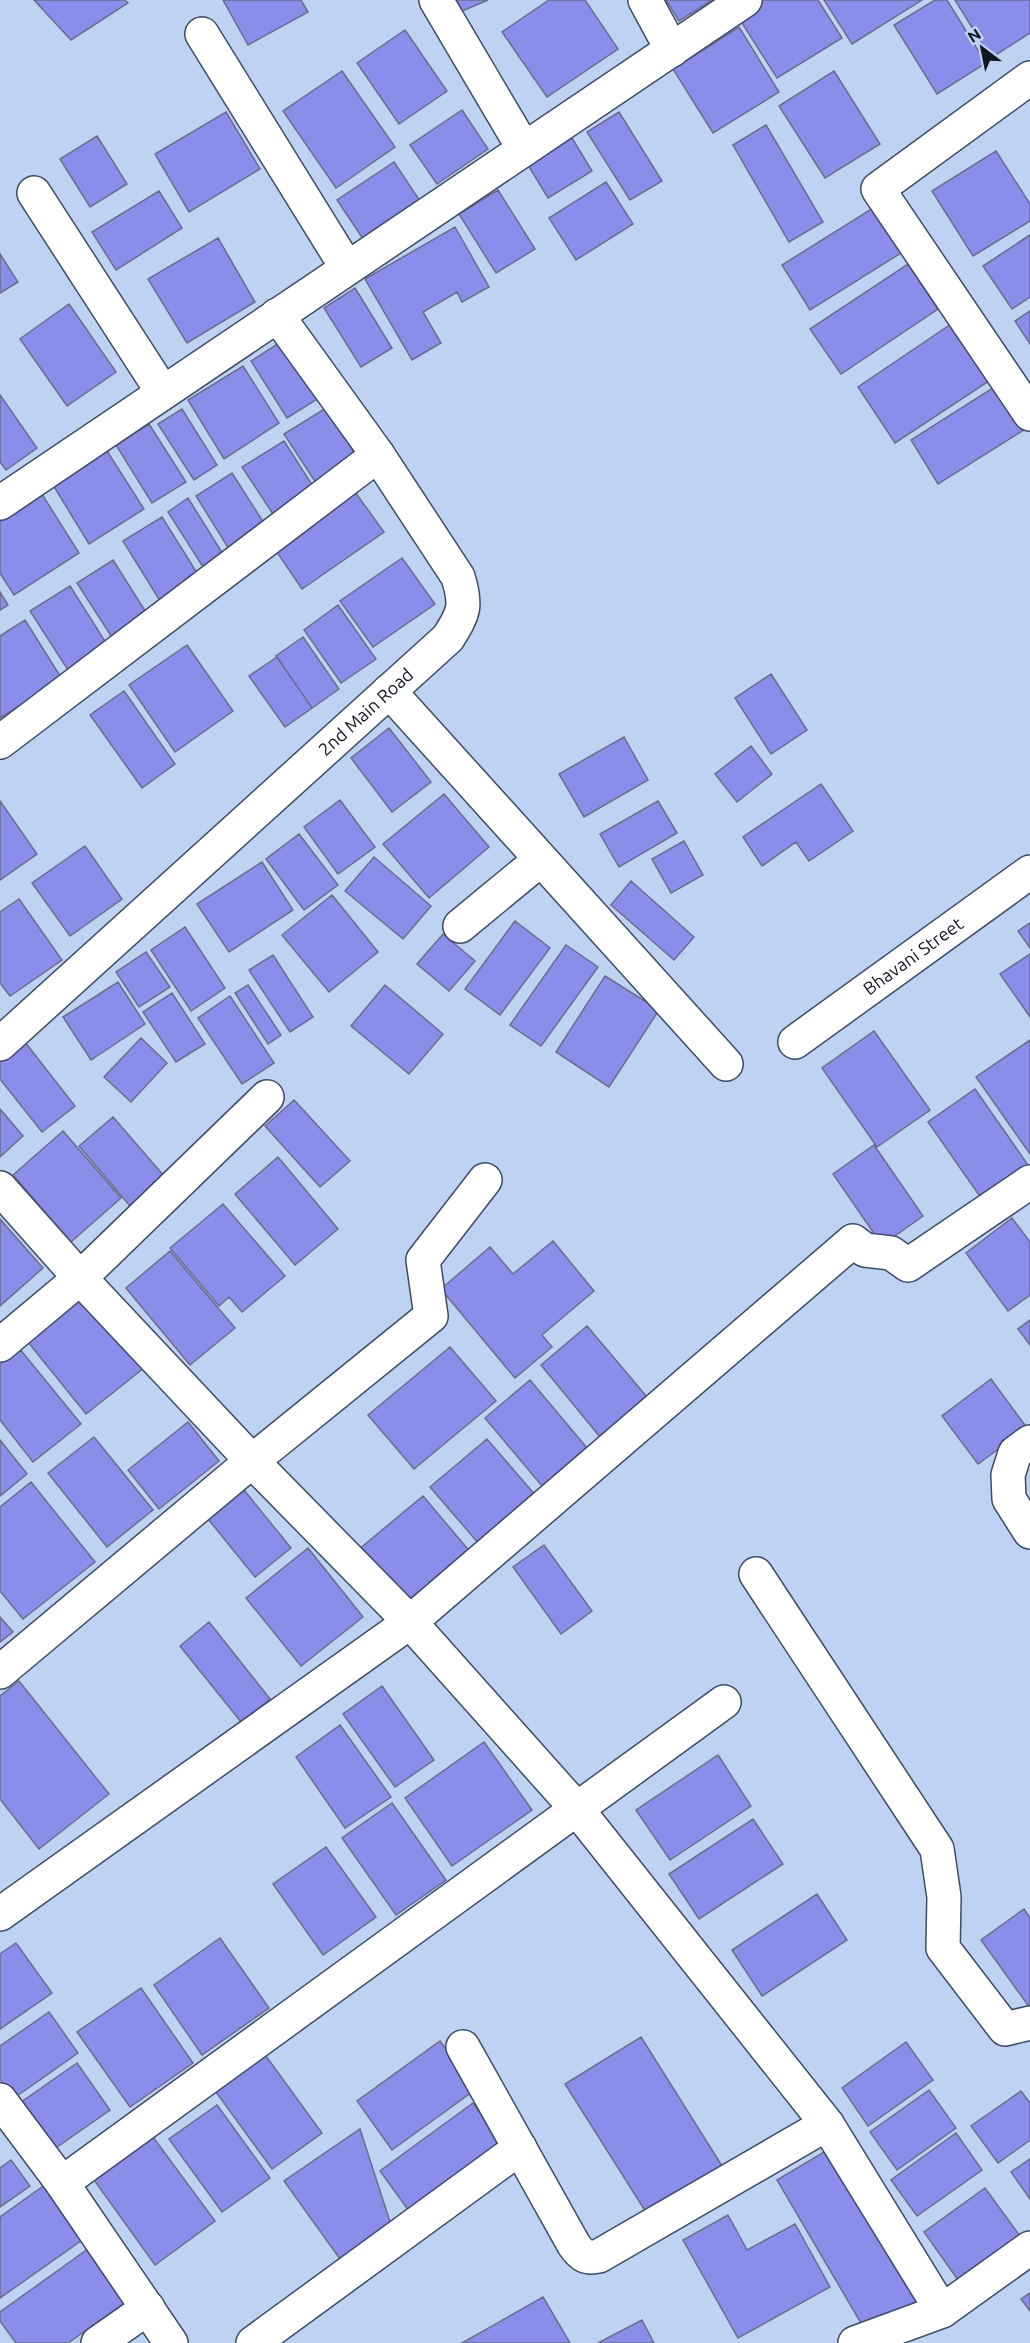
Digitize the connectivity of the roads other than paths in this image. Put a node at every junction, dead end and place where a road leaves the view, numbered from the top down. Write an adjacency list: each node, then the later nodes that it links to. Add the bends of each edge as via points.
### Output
1 (436, 0): 7 (street)
2 (645, 0): 5 (street)
3 (745, 0): 5 (street)
4 (202, 34): 9 (street)
5 (672, 50): 7 (street)
6 (1030, 78): 12 (street, via 878,189)
7 (524, 149): 9 (street)
8 (34, 193): 11 (street)
9 (346, 268): 10 (street)
10 (278, 315): 11 (street); 13 (street, 2nd Main Road)
11 (162, 391): 14 (street)
12 (1030, 414)
13 (378, 455): 15 (street, 2nd Main Road, via 458,577 464,598 460,618 447,638); 16 (street)
14 (3, 494)
15 (389, 691): 17 (street); 21 (street, 2nd Main Road)
16 (0, 742)
17 (540, 860): 19 (street); 22 (street)
18 (1030, 872): 20 (street, Bhavani Street)
19 (460, 926)
20 (795, 1042)
21 (0, 1044)
22 (726, 1064)
23 (267, 1097): 27 (street)
24 (485, 1180): 30 (street, via 423,1260 431,1316)
25 (1030, 1182): 33 (street, via 908,1265 891,1253 865,1250 853,1241)
26 (0, 1188): 27 (street)
27 (80, 1278): 28 (street); 30 (street)
28 (0, 1345)
29 (1030, 1442): 31 (street, via 1015,1453 1008,1475 1009,1499)
30 (252, 1461): 33 (street); 34 (street)
31 (1030, 1532)
32 (756, 1574): 38 (street, via 937,1849 944,1897 943,1948 1005,2029)
33 (410, 1622): 36 (street); 37 (street)
34 (0, 1672)
35 (724, 1702): 36 (street)
36 (576, 1808): 41 (street); 43 (street)
37 (0, 1914)
38 (1030, 2023)
39 (463, 2047): 42 (street)
40 (0, 2100): 43 (street)
41 (827, 2124): 42 (street, via 589,2258 574,2245); 46 (street)
42 (520, 2148): 49 (street)
43 (62, 2183): 45 (street)
44 (1030, 2248): 46 (street)
45 (148, 2308): 47 (street); 48 (street)
46 (942, 2311): 50 (street)
47 (98, 2343)
48 (171, 2343)
49 (253, 2343)
50 (855, 2343)

